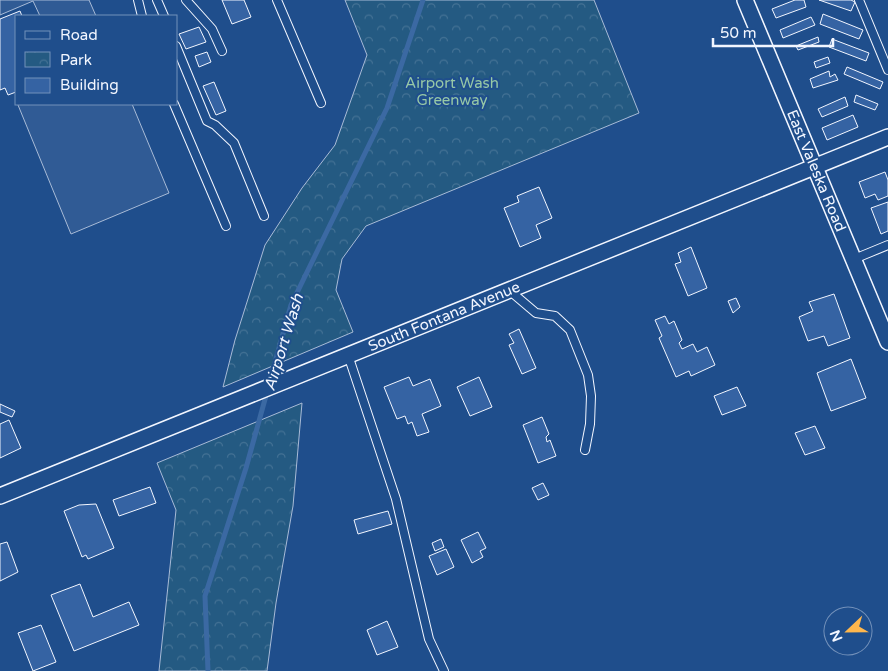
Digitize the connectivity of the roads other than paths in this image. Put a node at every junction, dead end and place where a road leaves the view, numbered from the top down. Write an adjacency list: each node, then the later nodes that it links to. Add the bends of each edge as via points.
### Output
1 (138, 0): 7 (lane)
2 (157, 0): 8 (lane)
3 (186, 0): 10 (lane, via 212,29)
4 (277, 0): 12 (lane)
5 (745, 0): 15 (street, East Valeska Road)
6 (859, 0): 11 (lane)
7 (142, 15)
8 (164, 15)
9 (178, 51): 16 (lane, via 207,121 234,143)
10 (222, 51)
11 (888, 70)
12 (321, 103)
13 (174, 105): 17 (lane)
14 (888, 137): 15 (street, South Fontana Avenue)
15 (815, 166): 19 (street, East Valeska Road); 20 (street, South Fontana Avenue)
16 (264, 216)
17 (226, 226)
18 (888, 246): 19 (lane)
19 (854, 259): 21 (street, East Valeska Road)
20 (509, 290): 22 (street, South Fontana Avenue); 23 (lane, via 536,313 555,316 570,330 588,375 591,396)
21 (888, 342)
22 (348, 355): 24 (street, South Fontana Avenue); 25 (lane, via 396,498 429,639)
23 (585, 450)
24 (0, 496)
25 (444, 671)

